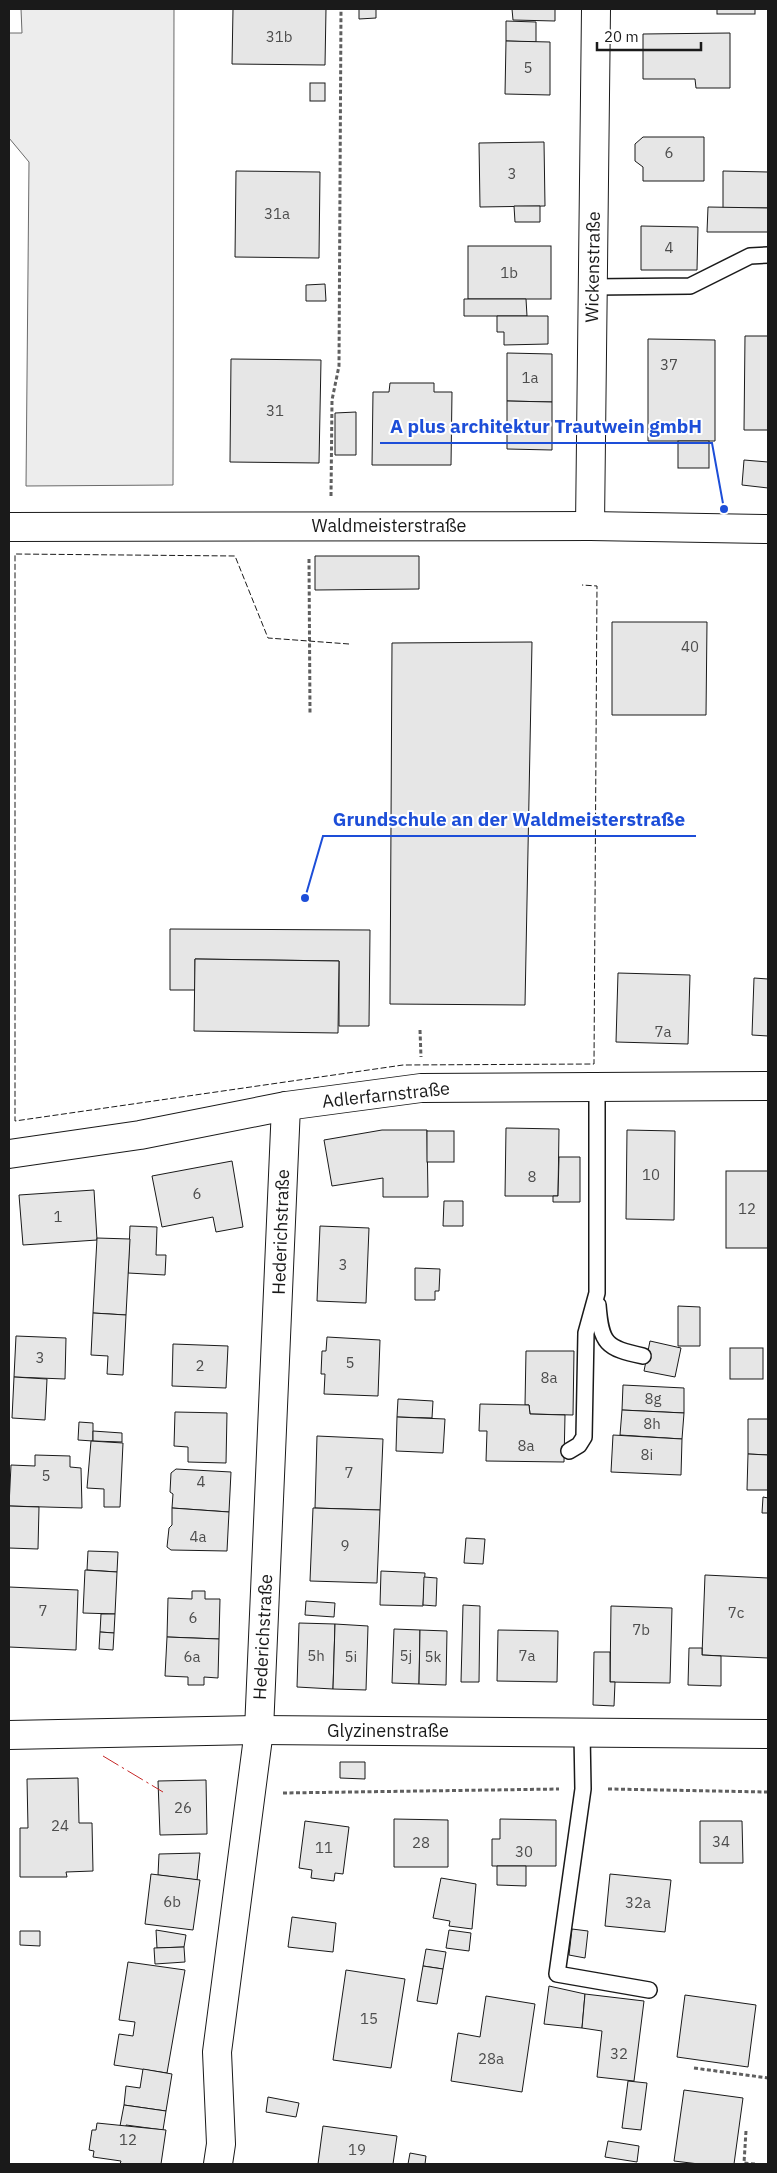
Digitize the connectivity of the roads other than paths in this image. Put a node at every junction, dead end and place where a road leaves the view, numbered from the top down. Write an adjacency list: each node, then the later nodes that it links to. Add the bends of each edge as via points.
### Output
1 (596, 9): 3 (street, Wickenstraße)
2 (768, 255): 3 (lane, via 750,256 690,286)
3 (593, 287): 4 (street, Wickenstraße)
4 (590, 526): 5 (street, Waldmeisterstraße); 6 (street, Waldmeisterstraße)
5 (9, 527)
6 (768, 529)
7 (597, 1086): 8 (street, Adlerfarnstraße); 9 (street, Adlerfarnstraße, via 421,1088); 11 (lane)
8 (768, 1086)
9 (286, 1106): 10 (street, Adlerfarnstraße, via 140,1135); 14 (street, Hederichstraße)
10 (9, 1154)
11 (597, 1293): 12 (lane, via 603,1337 622,1351); 13 (lane, via 586,1333 584,1437 579,1446)
12 (644, 1356)
13 (570, 1451)
14 (259, 1730): 15 (street, Glyzinenstraße); 17 (street, Glyzinenstraße); 19 (street, Hederichstraße, via 216,2052 221,2144)
15 (582, 1733): 16 (street, Glyzinenstraße); 18 (lane, via 583,1789 557,1974)
16 (768, 1734)
17 (9, 1735)
18 (649, 1990)
19 (218, 2164)

